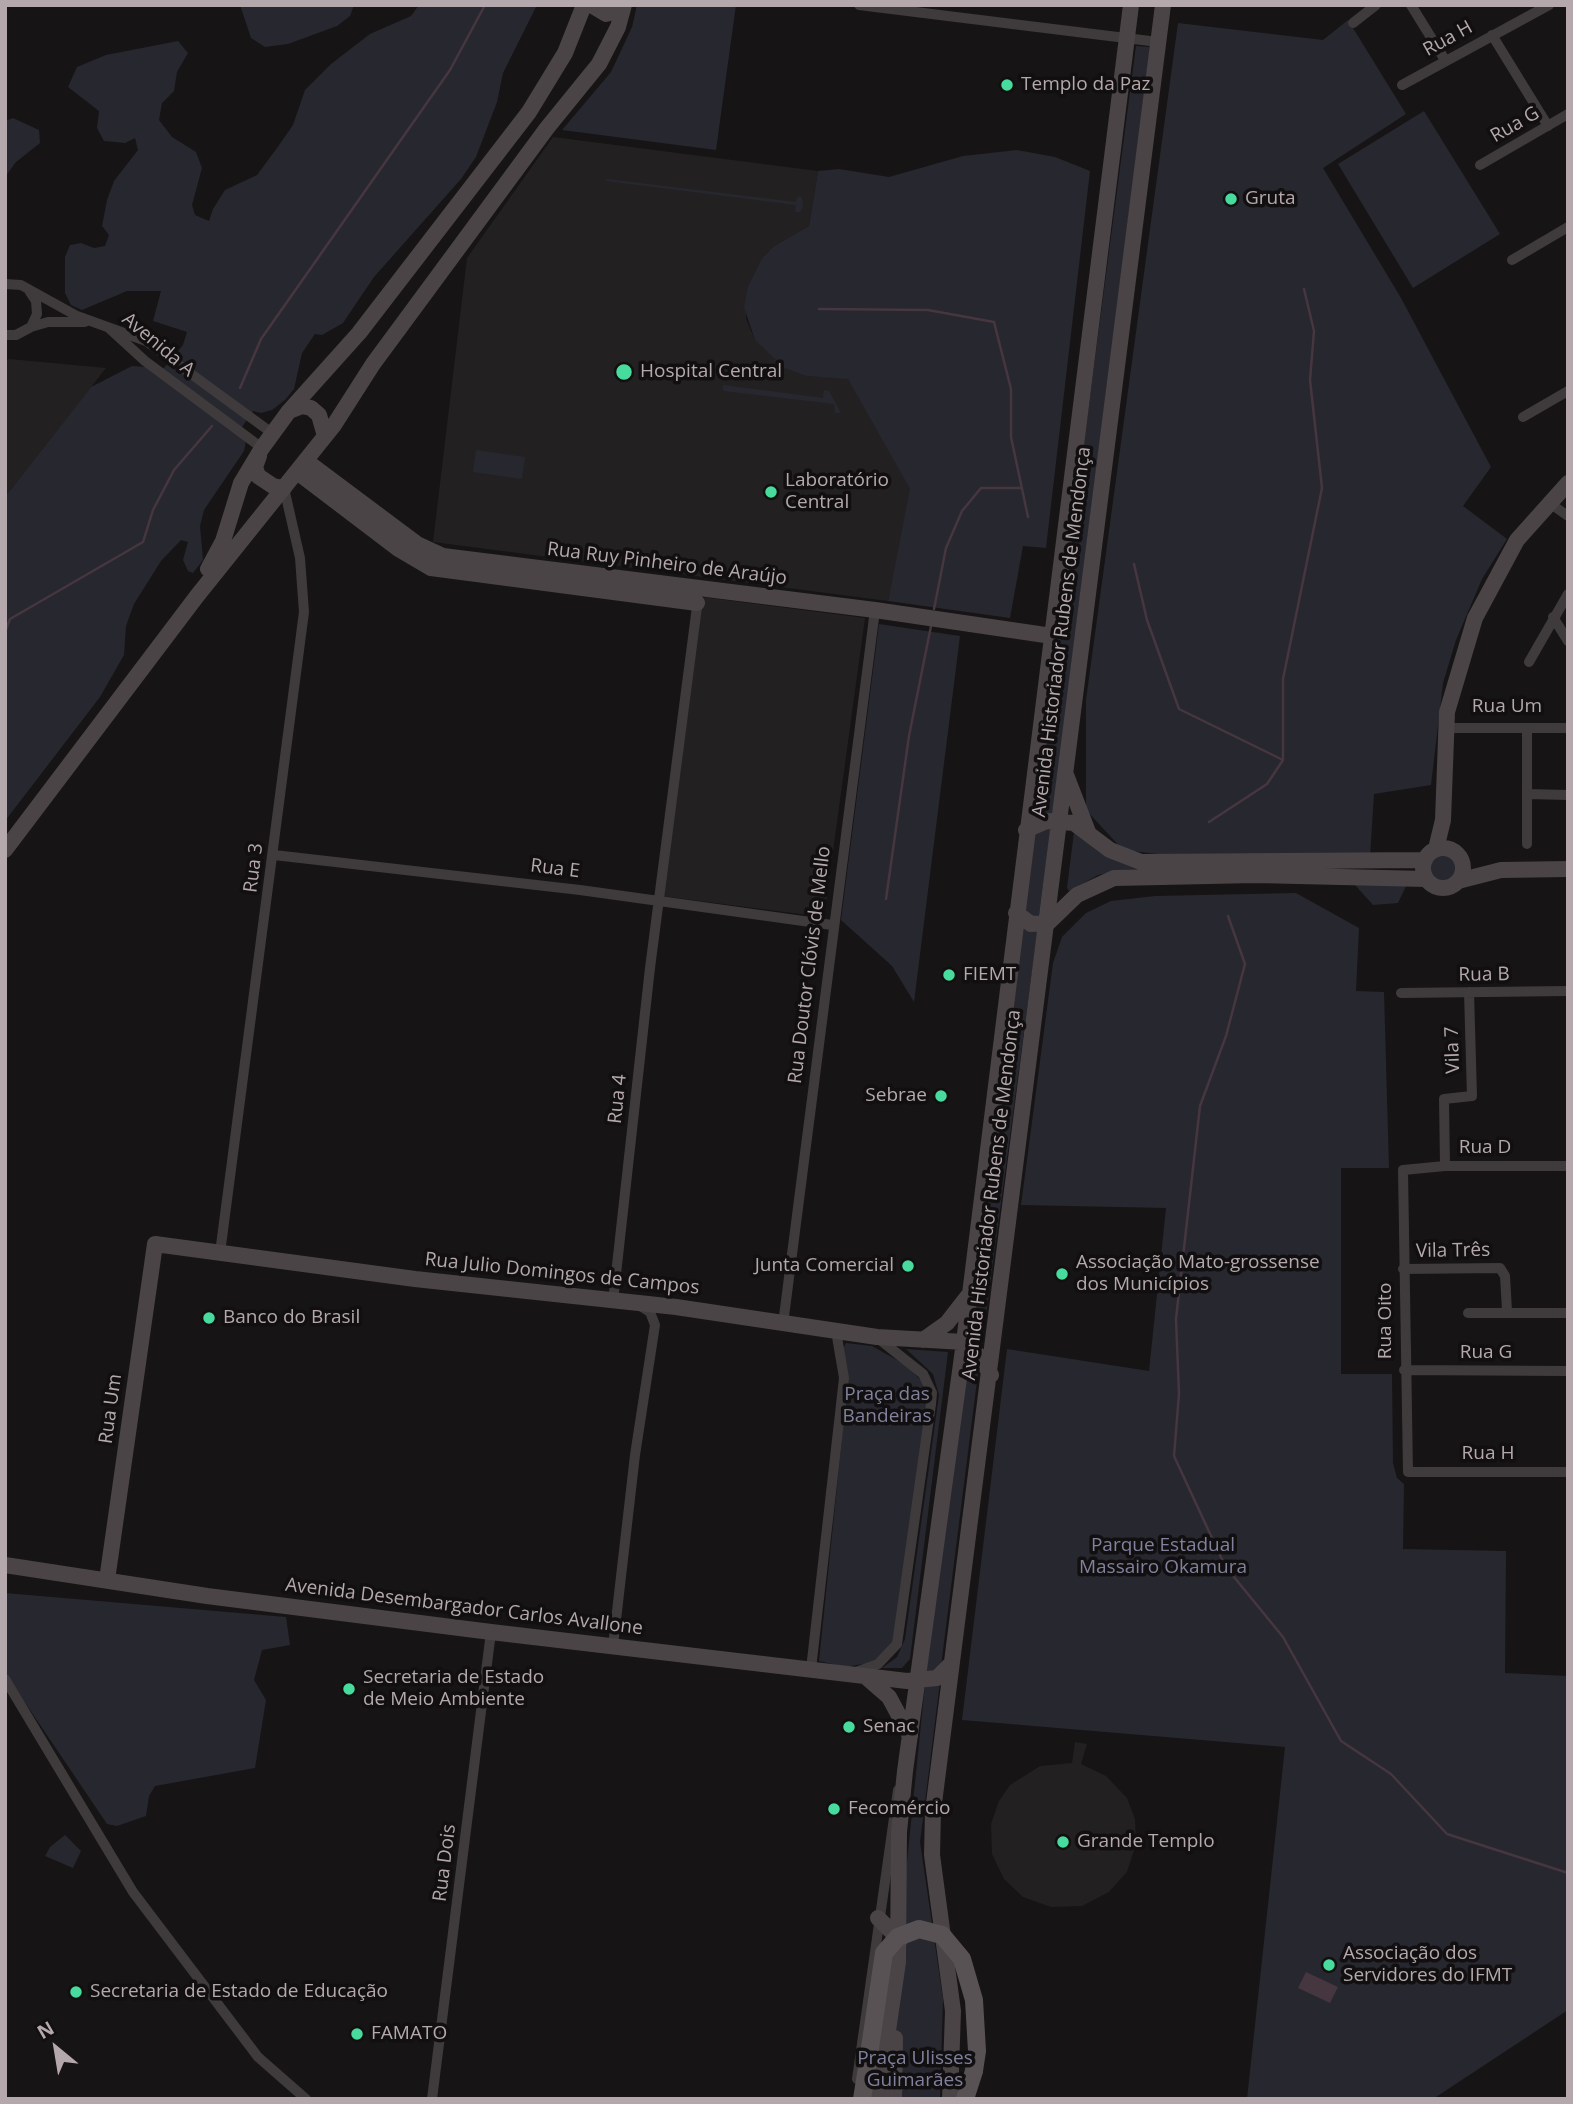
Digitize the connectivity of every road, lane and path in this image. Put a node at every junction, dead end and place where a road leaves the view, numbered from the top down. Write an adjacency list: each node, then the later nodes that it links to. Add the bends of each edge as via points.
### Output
1 (584, 5): 27 (main road, via 565,52 529,112 359,333)
2 (591, 5): 9 (main road, via 606,13)
3 (859, 5): 12 (street)
4 (1131, 5): 12 (main road, Avenida Historiador Rubens de Mendonça)
5 (1163, 5): 13 (main road, Avenida Historiador Rubens de Mendonça)
6 (1376, 5): 10 (street)
7 (1411, 5): 14 (street)
8 (1549, 5): 11 (street, Rua H)
9 (624, 7): 31 (main road, via 599,64 547,128)
10 (1353, 23)
11 (1492, 35): 14 (street, Rua H); 17 (street)
12 (1126, 40): 13 (street); 43 (main road, Avenida Historiador Rubens de Mendonça)
13 (1158, 42): 49 (main road, Avenida Historiador Rubens de Mendonça)
14 (1445, 61): 15 (street, Rua H)
15 (1402, 85)
16 (1568, 114): 17 (street, Rua G)
17 (1548, 126): 18 (street, Rua G)
18 (1480, 165)
19 (1567, 231): 20 (street)
20 (1513, 260)
21 (5, 284): 22 (street)
22 (29, 290): 23 (street, via 77,316); 24 (street, via 37,314)
23 (105, 325): 24 (street, via 81,321); 29 (street, Avenida A); 30 (street, Avenida A, via 153,345)
24 (31, 327): 25 (street)
25 (5, 335)
26 (1568, 391): 28 (street)
27 (289, 411): 30 (main road); 31 (main road, via 310,408 319,415)
28 (1523, 417)
29 (242, 432): 32 (street, Avenida A); 34 (street)
30 (272, 433): 32 (main road)
31 (325, 436): 33 (main road)
32 (261, 449): 34 (main road); 36 (main road, via 255,467 258,476)
33 (301, 466): 36 (main road); 40 (main road, Rua Ruy Pinheiro de Araújo, via 397,548 431,568)
34 (249, 468): 56 (main road, via 223,541 204,575)
35 (1568, 483): 37 (main road)
36 (284, 488): 58 (main road); 59 (street, Rua 3, via 300,558 304,612)
37 (1548, 502): 38 (street); 46 (main road, via 1517,540 1475,618)
38 (1568, 516)
39 (1568, 594): 42 (street)
40 (698, 596): 41 (main road, Rua Ruy Pinheiro de Araújo); 67 (street, Rua 4)
41 (875, 610): 43 (main road, Rua Ruy Pinheiro de Araújo); 70 (street, Rua Doutor Clóvis de Mello)
42 (1553, 617): 44 (street); 45 (street)
43 (1052, 636): 54 (main road, Avenida Historiador Rubens de Mendonça)
44 (1568, 641)
45 (1529, 662)
46 (1446, 728): 47 (street, Rua Um); 53 (main road)
47 (1527, 728): 48 (street, Rua Um); 50 (street)
48 (1568, 728)
49 (1066, 774): 52 (main road, Avenida Historiador Rubens de Mendonça); 55 (main road)
50 (1527, 794): 51 (street); 57 (street)
51 (1568, 795)
52 (1059, 820): 54 (main road); 55 (main road); 69 (main road, Avenida Historiador Rubens de Mendonça)
53 (1443, 820): 60 (main road); 61 (main road)
54 (1026, 830): 68 (main road, Avenida Historiador Rubens de Mendonça)
55 (1088, 832): 62 (main road, via 1110,850 1141,862)
56 (5, 837)
57 (1527, 844)
58 (5, 850)
59 (274, 855): 67 (street, Rua E); 78 (street, Rua 3)
60 (1430, 855): 61 (main road, via 1448,848); 62 (main road); 65 (main road)
61 (1459, 856): 64 (main road); 66 (main road, via 1463,870)
62 (1256, 869): 65 (main road); 69 (main road, via 1114,878 1077,895)
63 (1568, 869): 64 (main road)
64 (1501, 870): 66 (main road)
65 (1426, 879): 66 (main road, via 1444,888)
66 (1458, 881)
67 (659, 901): 70 (street, Rua E); 81 (street, Rua 4)
68 (1016, 913): 69 (main road, via 1031,923); 80 (main road, Avenida Historiador Rubens de Mendonça)
69 (1048, 923): 95 (main road, Avenida Historiador Rubens de Mendonça)
70 (832, 925): 87 (street, Rua Doutor Clóvis de Mello)
71 (1568, 991): 72 (street, Rua B)
72 (1469, 992): 73 (street, Rua B); 74 (street, Vila 7, via 1472,1096 1444,1099)
73 (1401, 993)
74 (1445, 1166): 75 (street, Rua D); 76 (street, Rua D)
75 (1568, 1166)
76 (1403, 1170): 79 (street, Rua Oito)
77 (155, 1244): 78 (main road, Rua Julio Domingos de Campos); 99 (main road, Rua Um)
78 (220, 1254): 81 (main road, Rua Julio Domingos de Campos)
79 (1404, 1269): 84 (street, Vila Três, via 1500,1268 1505,1276); 93 (street, Rua Oito)
80 (970, 1294): 91 (main road, via 947,1324); 92 (main road, Avenida Historiador Rubens de Mendonça)
81 (613, 1301): 82 (main road, Rua Julio Domingos de Campos)
82 (636, 1304): 83 (main road, Rua Julio Domingos de Campos); 88 (street, via 650,1312)
83 (676, 1307): 87 (main road, Rua Julio Domingos de Campos); 88 (street)
84 (1507, 1311): 85 (street); 86 (street)
85 (1568, 1312)
86 (1468, 1313)
87 (783, 1324): 89 (main road, Rua Julio Domingos de Campos)
88 (655, 1325): 101 (street)
89 (836, 1331): 90 (main road, Rua Julio Domingos de Campos); 103 (street, via 844,1378)
90 (877, 1337): 91 (main road, Rua Julio Domingos de Campos); 104 (street, via 923,1374 932,1404 897,1644 878,1664)
91 (923, 1340): 92 (main road, Rua Julio Domingos de Campos)
92 (964, 1342): 95 (main road); 106 (main road, Avenida Historiador Rubens de Mendonça)
93 (1404, 1370): 94 (street, Rua G); 96 (street, Rua Oito)
94 (1568, 1371)
95 (991, 1375): 102 (main road, Avenida Historiador Rubens de Mendonça)
96 (1408, 1472): 97 (street, Rua H)
97 (1568, 1472)
98 (5, 1565): 99 (main road, Avenida Desembargador Carlos Avallone)
99 (107, 1580): 100 (main road, Avenida Desembargador Carlos Avallone)
100 (491, 1632): 101 (main road, Avenida Desembargador Carlos Avallone); 113 (street, Rua Dois)
101 (613, 1646): 103 (main road, Avenida Desembargador Carlos Avallone)
102 (951, 1664): 106 (main road, via 937,1678); 118 (main road, Avenida Historiador Rubens de Mendonça, via 932,1855 953,2011)
103 (811, 1669): 104 (main road, Avenida Desembargador Carlos Avallone)
104 (857, 1675): 106 (main road, Avenida Desembargador Carlos Avallone); 107 (main road, via 889,1697)
105 (5, 1679): 112 (street, via 133,1892 258,2057)
106 (918, 1682): 107 (main road, Avenida Historiador Rubens de Mendonça)
107 (910, 1737): 108 (main road, Avenida Historiador Rubens de Mendonça)
108 (905, 1771): 109 (street, Avenida Historiador Rubens de Mendonça, via 895,1799); 110 (main road, Avenida Historiador Rubens de Mendonça, via 899,1842)
109 (878, 1918): 110 (main road); 114 (street, Avenida Historiador Rubens de Mendonça)
110 (900, 1940): 111 (main road, Avenida Historiador Rubens de Mendonça)
111 (891, 2018): 116 (main road, Avenida Historiador Rubens de Mendonça); 117 (main road, via 897,2050)
112 (306, 2099)
113 (432, 2099)
114 (855, 2099)
115 (864, 2099): 119 (main road, bridge, via 884,1953 898,1937 919,1929 942,1936 962,1959 974,2000 977,2051)
116 (878, 2099)
117 (894, 2099)
118 (950, 2099)
119 (965, 2099)

